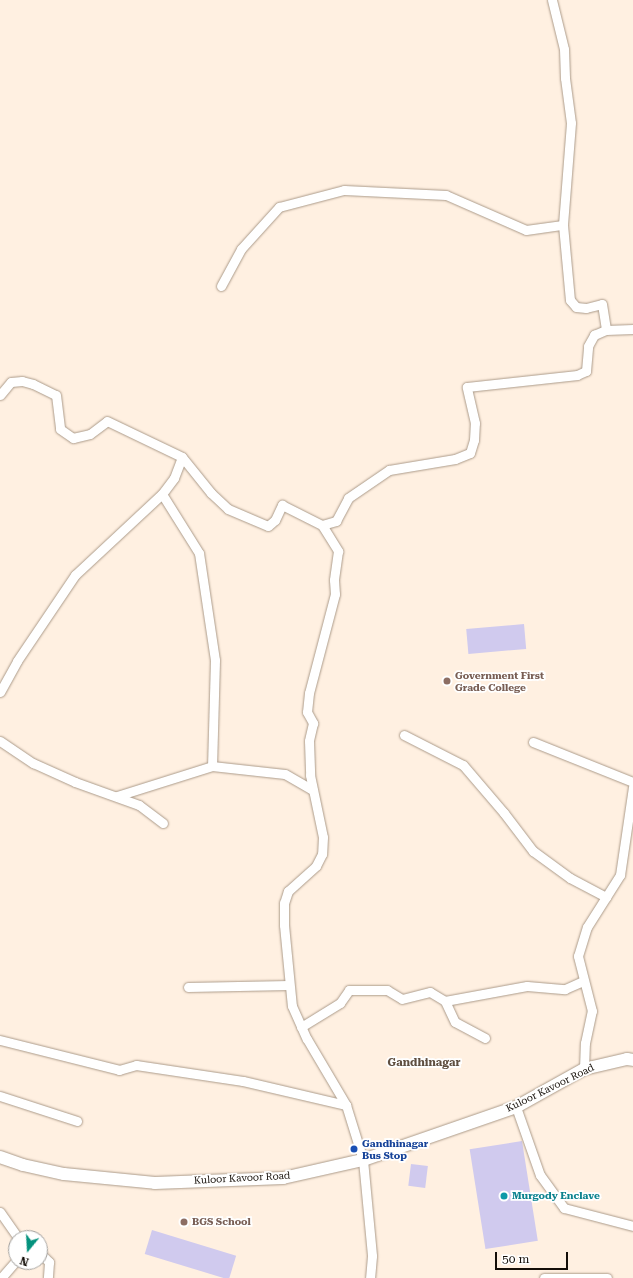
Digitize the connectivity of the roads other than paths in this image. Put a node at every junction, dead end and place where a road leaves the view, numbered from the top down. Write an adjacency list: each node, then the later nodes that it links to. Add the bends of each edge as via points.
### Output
1 (552, 0): 2 (street, via 564,49 571,124)
2 (563, 225): 3 (street, via 526,230 446,195 344,190 279,207 242,249); 5 (street, via 570,300 576,307 586,308 602,304)
3 (221, 286)
4 (633, 328): 5 (street)
5 (606, 330): 9 (street, via 594,335 588,346 586,371 577,375 467,387 475,423 470,453 455,459 389,470 348,498 336,521)
6 (0, 394): 7 (street, via 11,382 33,384 56,395 60,429 73,438 90,434 107,421)
7 (182, 457): 8 (street, via 174,478); 9 (street, via 211,493 228,509 268,526 276,520 282,505)
8 (162, 494): 10 (street, via 75,575 17,661); 14 (street, via 199,553 215,660)
9 (322, 524): 17 (street, via 338,551 335,594 309,693 307,712 313,724 309,741)
10 (0, 692)
11 (404, 735): 21 (street, via 463,765 533,851 570,878)
12 (0, 741): 18 (street, via 33,763 75,782)
13 (533, 742): 15 (street)
14 (212, 766): 17 (street, via 284,774); 18 (street)
15 (633, 782)
16 (633, 787): 20 (street)
17 (313, 790): 23 (street, via 323,837 322,854 316,866 288,891 284,903)
18 (117, 796): 19 (street, via 139,805)
19 (163, 823)
20 (629, 842): 21 (street, via 620,875)
21 (606, 897): 22 (street, via 588,927 578,956)
22 (583, 981): 25 (street, via 565,990 527,986); 30 (street, via 592,1011 585,1043)
23 (289, 985): 24 (street); 26 (street, via 292,1006)
24 (188, 987)
25 (445, 1001): 26 (street, via 430,992 402,999 387,990 349,990 340,1003); 27 (street, via 455,1022)
26 (301, 1027): 32 (street)
27 (485, 1038)
28 (0, 1040): 32 (street, via 119,1070 136,1065 244,1081)
29 (633, 1060): 30 (main road, Kuloor Kavoor Road, via 627,1059)
30 (584, 1069): 33 (main road, Kuloor Kavoor Road)
31 (0, 1096): 34 (street)
32 (346, 1105): 36 (street)
33 (516, 1107): 36 (main road, Kuloor Kavoor Road); 38 (street, via 540,1175 564,1208)
34 (77, 1121)
35 (0, 1157): 36 (main road, Kuloor Kavoor Road, via 64,1174 156,1182 283,1178)
36 (363, 1160): 44 (street, via 372,1256)
37 (0, 1212): 39 (street)
38 (633, 1226)
39 (12, 1230)
40 (48, 1261): 43 (street)
41 (8, 1270): 42 (street)
42 (0, 1278)
43 (48, 1278)
44 (370, 1278)
45 (544, 1278): 46 (street)
46 (607, 1278)

